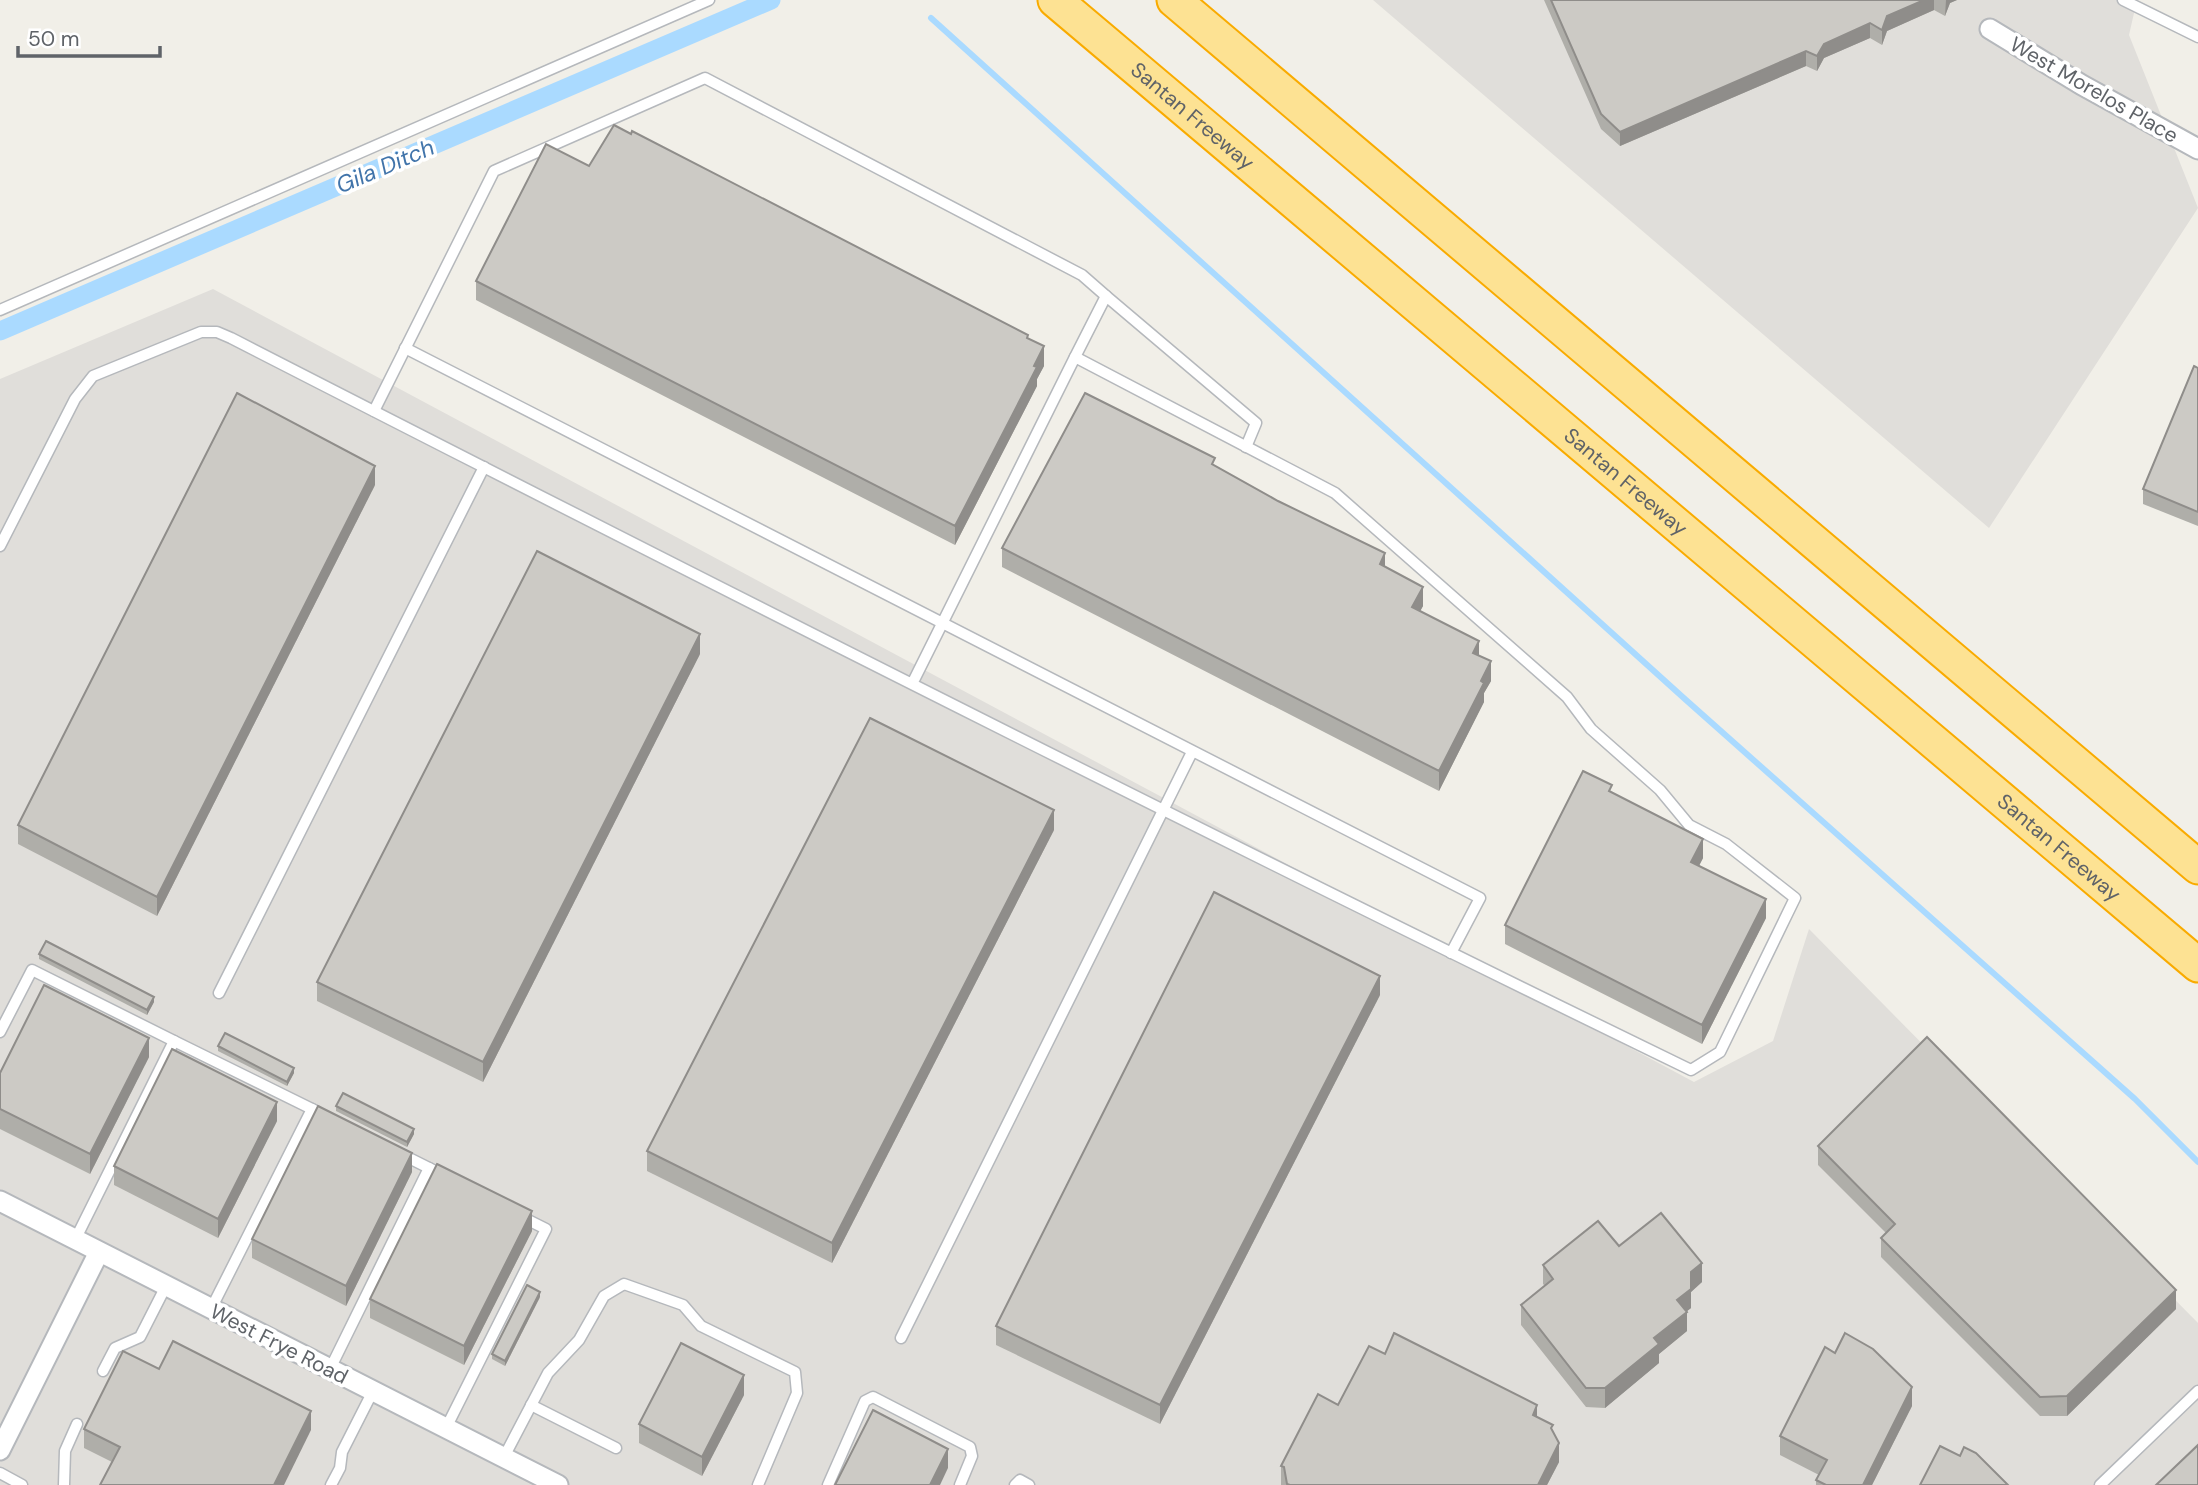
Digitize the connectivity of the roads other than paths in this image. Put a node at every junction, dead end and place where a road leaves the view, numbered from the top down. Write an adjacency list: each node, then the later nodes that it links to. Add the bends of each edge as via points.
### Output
1 (709, 0): 9 (lane)
2 (1055, 0): 20 (highway, Santan Freeway)
3 (1174, 0): 21 (highway)
4 (2123, 0): 6 (lane)
5 (1990, 29): 7 (street, West Morelos Place)
6 (2198, 37)
7 (2198, 149)
8 (1106, 296): 10 (lane, via 1082,275 705,78 494,171); 11 (lane); 13 (lane, via 1256,423)
9 (0, 310)
10 (405, 348): 12 (lane); 16 (lane)
11 (1074, 357): 13 (lane); 16 (lane)
12 (374, 411): 14 (lane); 15 (lane, via 217,332 201,332 93,376 86,383)
13 (1246, 447): 22 (lane, via 1335,493 1567,697 1591,729 1660,790 1689,825 1726,844 1796,898 1720,1052 1691,1070)
14 (484, 467): 17 (lane); 25 (lane)
15 (0, 546)
16 (941, 625): 17 (lane); 18 (lane)
17 (912, 684): 19 (lane)
18 (1192, 752): 19 (lane); 22 (lane, via 1480,898)
19 (1162, 811): 22 (lane); 39 (lane)
20 (2066, 856): 23 (highway, Santan Freeway); 24 (highway)
21 (2198, 867)
22 (1451, 953)
23 (2198, 965)
24 (2198, 987)
25 (219, 993)
26 (0, 1032): 27 (lane, via 32,970)
27 (174, 1041): 28 (lane); 35 (lane)
28 (312, 1109): 29 (lane); 38 (lane)
29 (324, 1115)
30 (394, 1150): 31 (lane)
31 (429, 1168): 32 (lane); 40 (lane)
32 (452, 1180)
33 (0, 1201): 35 (street, West Frye Road)
34 (511, 1211): 46 (lane, via 546,1229)
35 (75, 1240): 36 (street, West Frye Road)
36 (99, 1252): 37 (street, West Frye Road); 48 (street)
37 (166, 1286): 38 (street, West Frye Road); 41 (lane, via 140,1338 115,1348)
38 (211, 1309): 40 (street, West Frye Road)
39 (901, 1338)
40 (330, 1369): 42 (street, West Frye Road)
41 (103, 1371)
42 (373, 1391): 46 (street, West Frye Road); 53 (lane)
43 (2198, 1391): 60 (lane)
44 (531, 1405): 47 (lane); 49 (lane); 55 (lane, via 548,1373 579,1340 604,1296 624,1284 653,1292 683,1305 701,1326 795,1372 797,1393)
45 (77, 1424): 52 (lane, via 65,1451)
46 (446, 1428): 49 (street, West Frye Road)
47 (616, 1448)
48 (0, 1450)
49 (504, 1457): 54 (street, West Frye Road)
50 (0, 1472): 51 (lane)
51 (22, 1485)
52 (64, 1485)
53 (331, 1485)
54 (558, 1485)
55 (758, 1485)
56 (828, 1485): 57 (lane, via 865,1401 873,1397 970,1447 972,1456)
57 (960, 1485)
58 (1015, 1485): 59 (lane, via 1020,1480)
59 (1030, 1485)
60 (2100, 1485)

